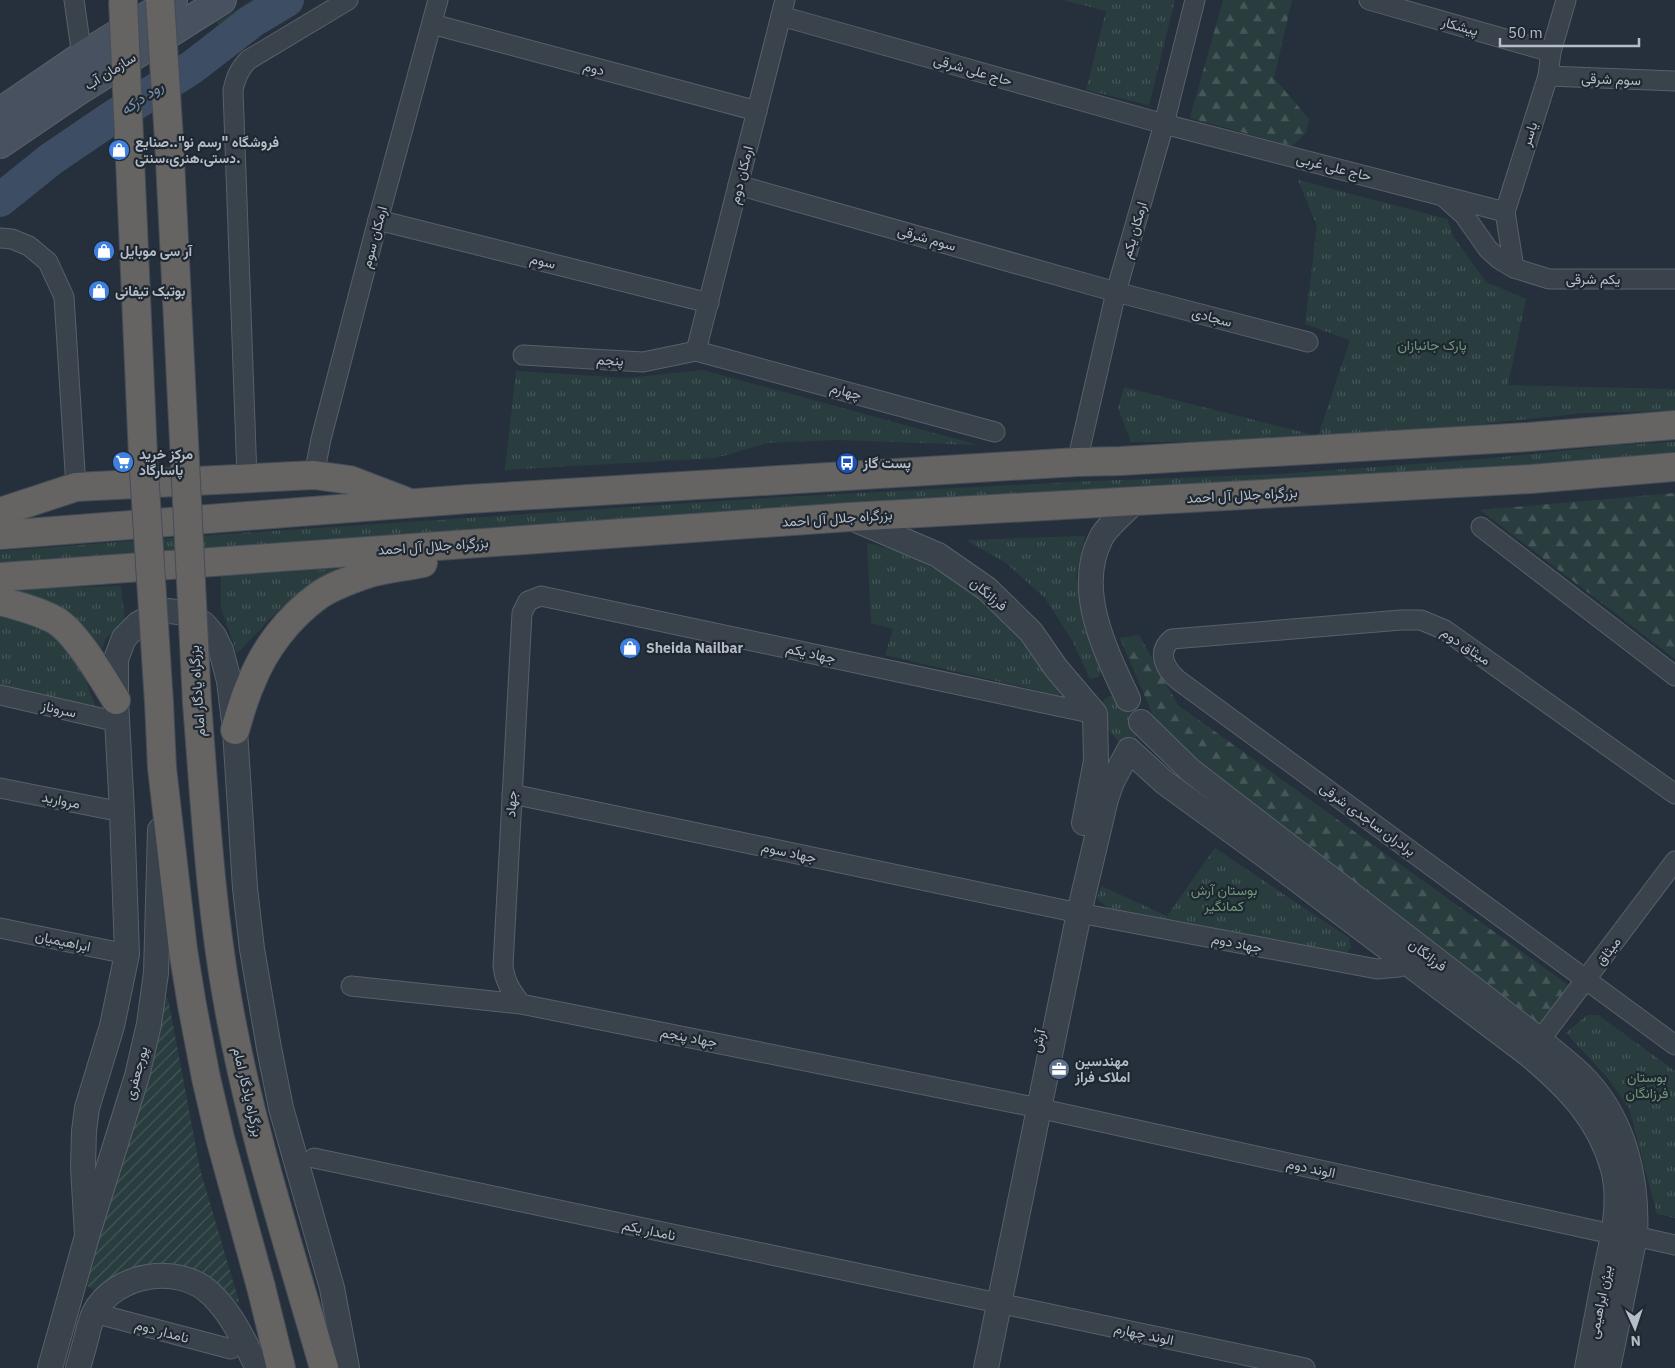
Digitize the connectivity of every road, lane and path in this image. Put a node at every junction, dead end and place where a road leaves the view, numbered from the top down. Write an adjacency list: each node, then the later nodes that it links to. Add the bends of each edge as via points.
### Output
1 (74, 0): 14 (street)
2 (123, 0): 60 (highway, bridge, via 143,456)
3 (160, 0): 87 (highway, بزرگراه یادگار امام, bridge, via 197,703 211,889 242,1073)
4 (173, 0): 14 (main road, سازمان آب)
5 (222, 0): 17 (main road, سازمان آب)
6 (348, 0): 39 (street, via 248,60 236,76 234,100)
7 (438, 0): 12 (street, ارمکان سوم)
8 (1195, 0): 20 (street, ارمکان یکم)
9 (1370, 0): 13 (street, پیشکار)
10 (1566, 0): 13 (street, یاسر)
11 (783, 8): 18 (street, ارمکان دوم); 20 (street, حاج علی شرقی)
12 (432, 24): 18 (street, دوم); 25 (street, ارمکان سوم)
13 (1551, 52): 15 (street, یاسر)
14 (76, 60): 17 (main road); 19 (main road, سازمان آب)
15 (1548, 76): 16 (street, سوم شرقی); 24 (street, یاسر)
16 (1675, 82)
17 (78, 91): 21 (main road, سازمان آب)
18 (757, 111): 22 (street, ارمکان دوم)
19 (0, 112)
20 (1164, 124): 23 (street, حاج علی غربی); 29 (street, ارمکان یکم)
21 (0, 144)
22 (738, 185): 29 (street, سوم شرقی); 30 (street, ارمکان دوم)
23 (1440, 194): 24 (street, حاج علی غربی); 27 (street, یکم شرقی, via 1464,215 1488,249)
24 (1505, 212): 27 (street, یاسر)
25 (378, 220): 30 (street, سوم); 38 (street, ارمکان سوم)
26 (0, 238): 40 (street, via 29,246 48,262 64,297)
27 (1514, 268): 28 (street, یکم شرقی, via 1548,280)
28 (1675, 279)
29 (1116, 292): 31 (street, سجادی); 36 (street, ارمکان یکم)
30 (709, 303): 32 (street, ارمکان دوم)
31 (1308, 342)
32 (696, 351): 33 (street, پنجم, via 644,362); 35 (street, چهارم)
33 (523, 355)
34 (1675, 425): 36 (highway, via 1508,438)
35 (995, 432)
36 (1076, 462): 42 (highway)
37 (1675, 467): 41 (highway, بزرگراه جلال آل احمد, via 1531,479)
38 (314, 475): 39 (highway); 42 (highway, via 350,480)
39 (247, 478): 40 (highway)
40 (76, 487): 43 (highway)
41 (1135, 501): 44 (highway, بزرگراه جلال آل احمد); 54 (street, via 1101,536 1090,578 1103,645)
42 (411, 503): 46 (highway)
43 (0, 512)
44 (849, 517): 47 (highway, بزرگراه جلال آل احمد); 56 (street, فرزانگان, via 938,555 987,589 1031,632)
45 (1481, 527): 52 (street)
46 (0, 535)
47 (520, 540): 48 (highway, بزرگراه جلال آل احمد); 58 (highway, via 368,574 319,596 299,613 269,648 250,683)
48 (0, 577)
49 (0, 601): 55 (highway, via 28,608 57,621 88,656)
50 (528, 601): 56 (street, جهاد یکم, via 541,596); 62 (street, جهاد, via 522,613)
51 (1164, 649): 63 (street, میثاق دوم, via 1172,639 1421,620 1446,630); 70 (street, برادران ساجدی شرقی, via 1165,665 1178,680)
52 (1675, 676)
53 (0, 695): 55 (street, سروناز)
54 (1128, 699): 56 (street, via 1114,688 1101,691 1095,701); 57 (street)
55 (117, 711): 58 (street, via 116,659 124,638 138,624 158,613 183,613 204,624 221,650 229,681); 64 (street)
56 (1095, 714): 59 (street, via 1115,746); 66 (street, آرش, via 1096,761)
57 (1141, 722): 59 (street, via 1141,741); 69 (street, فرزانگان, via 1190,770)
58 (235, 730): 88 (street, via 245,888 267,1039 281,1108 332,1288)
59 (1129, 750): 66 (street, آرش, via 1106,799); 69 (street, فرزانگان, via 1164,782)
60 (162, 768): 78 (street, پورجعفری, via 156,973 149,1024 137,1076); 86 (highway, via 183,950 206,1078)
61 (0, 788): 64 (street, مروارید)
62 (512, 794): 66 (street, جهاد سوم); 72 (street, جهاد, via 503,966 504,978)
63 (1675, 794)
64 (122, 812): 68 (street)
65 (1675, 860): 70 (street, میثاق)
66 (1072, 912): 69 (street, جهاد دوم, via 1377,969 1399,967); 75 (street, آرش)
67 (0, 928): 68 (street, ابراهیمیان)
68 (127, 954): 78 (street, via 112,1026 86,1116 83,1167)
69 (1413, 955): 74 (street, فرزانگان)
70 (1587, 979): 73 (street, برادران ساجدی شرقی); 74 (street, میثاق)
71 (351, 986): 72 (street, جهاد پنجم)
72 (521, 1004): 75 (street, جهاد پنجم)
73 (1675, 1045)
74 (1534, 1047): 77 (street, فرزانگان, via 1575,1096 1604,1144 1616,1192)
75 (1032, 1106): 77 (street, الوند دوم); 80 (street, آرش)
76 (314, 1158): 80 (street, نامدار یکم)
77 (1615, 1233): 79 (street, الوند دوم); 92 (street, بیژن ابراهیمی); 93 (street, بیژن ابراهیمی)
78 (87, 1236): 83 (street, پورجعفری)
79 (1675, 1245)
80 (991, 1302): 89 (street, آرش); 90 (street, آرش); 91 (street, الوند چهارم)
81 (94, 1313): 82 (street, نامدار دوم); 84 (street); 85 (street, via 115,1290 134,1280 167,1276 196,1284 224,1307 239,1328)
82 (231, 1349)
83 (50, 1368)
84 (78, 1368)
85 (258, 1368)
86 (281, 1368)
87 (324, 1368)
88 (347, 1368)
89 (970, 1368)
90 (986, 1368)
91 (1305, 1368)
92 (1587, 1368)
93 (1608, 1368)

